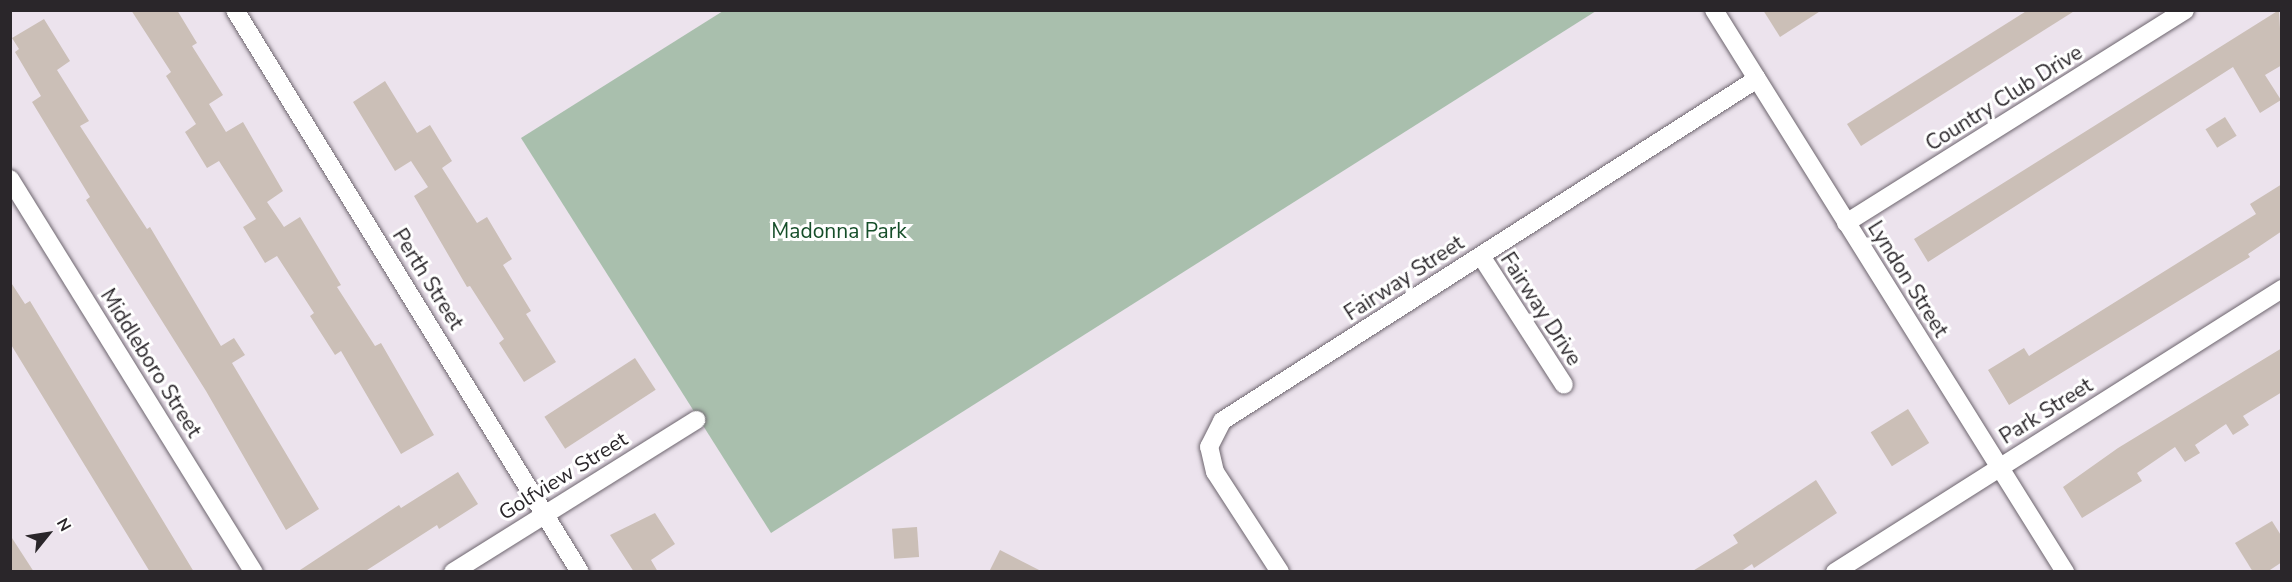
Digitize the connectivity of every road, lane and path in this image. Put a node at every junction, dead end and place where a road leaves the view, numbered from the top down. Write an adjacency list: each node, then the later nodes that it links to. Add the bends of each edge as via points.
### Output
1 (235, 10): 12 (street, Perth Street)
2 (1714, 10): 4 (street, Lyndon Street)
3 (2185, 10): 6 (street, Country Club Drive)
4 (1757, 79): 6 (street, Lyndon Street); 7 (street, Fairway Street)
5 (10, 179): 13 (street, Middleboro Street)
6 (1846, 224): 11 (street, Lyndon Street)
7 (1481, 256): 9 (street, Fairway Drive); 16 (street, Fairway Street, via 1215,429 1209,447 1215,472)
8 (2282, 289): 11 (street, Park Street)
9 (1564, 385)
10 (696, 420): 12 (street, Golfview Street)
11 (2000, 467): 17 (street, Park Street); 18 (street, Lyndon Street)
12 (545, 513): 14 (street, Golfview Street); 15 (street, Perth Street)
13 (254, 572)
14 (453, 572)
15 (580, 572)
16 (1280, 572)
17 (1836, 572)
18 (2066, 572)

